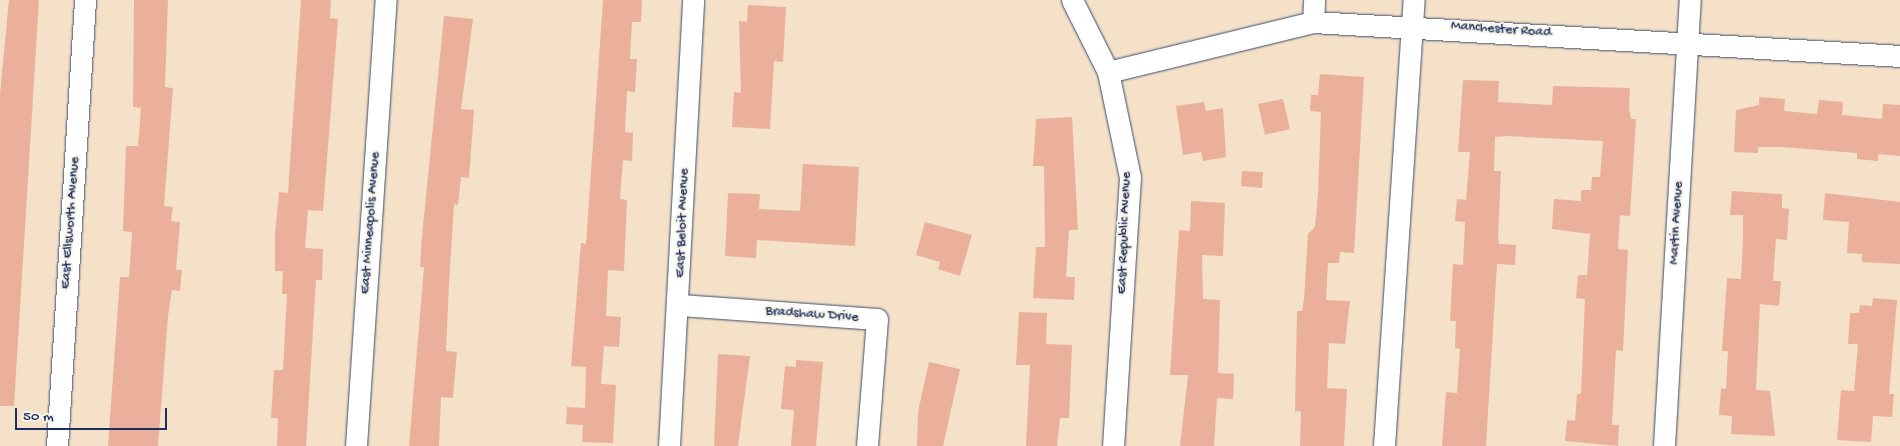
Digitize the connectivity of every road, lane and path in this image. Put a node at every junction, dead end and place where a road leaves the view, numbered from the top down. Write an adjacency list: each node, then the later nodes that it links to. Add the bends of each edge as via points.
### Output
1 (85, 0): 14 (street, East Ellsworth Avenue)
2 (386, 0): 15 (street, East Minneapolis Avenue)
3 (693, 0): 13 (street, East Beloit Avenue)
4 (1072, 0): 12 (street, East Republic Avenue)
5 (1314, 0): 8 (street)
6 (1414, 0): 9 (street)
7 (1690, 0): 10 (street, Martin Avenue)
8 (1313, 22): 9 (street, Manchester Road); 12 (street, Manchester Road)
9 (1413, 25): 10 (street, Manchester Road); 19 (street)
10 (1688, 42): 11 (street, Manchester Road); 20 (street, Martin Avenue)
11 (1900, 56)
12 (1108, 72): 18 (street, East Republic Avenue, via 1130,177)
13 (680, 305): 16 (street, East Beloit Avenue); 17 (street, Bradshaw Drive, via 877,319)
14 (56, 446)
15 (356, 446)
16 (669, 446)
17 (867, 446)
18 (1113, 446)
19 (1384, 446)
20 (1664, 446)

